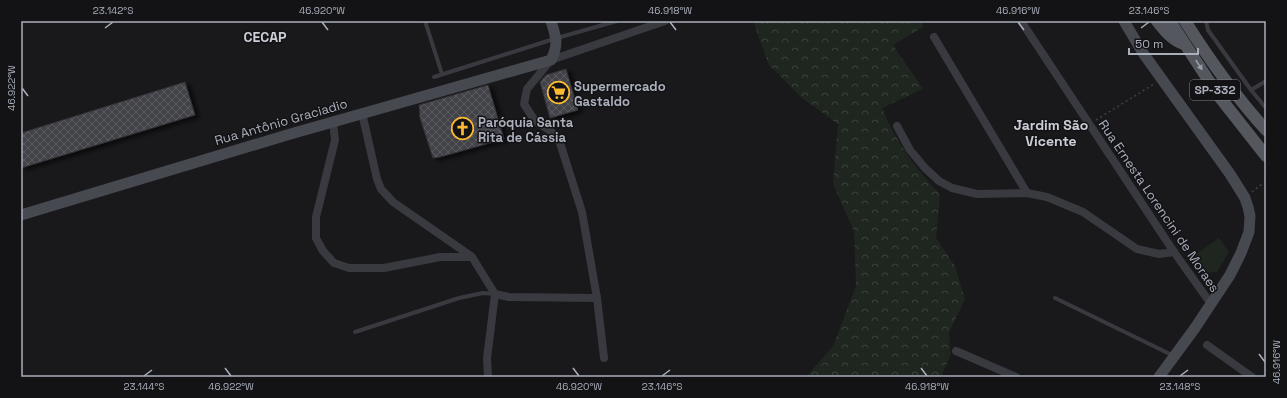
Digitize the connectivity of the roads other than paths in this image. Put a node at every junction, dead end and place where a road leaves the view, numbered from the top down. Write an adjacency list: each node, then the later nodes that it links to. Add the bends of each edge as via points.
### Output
1 (425, 21): 15 (lane)
2 (551, 21): 12 (main road)
3 (617, 21): 12 (lane)
4 (665, 21): 14 (street)
5 (1021, 21): 27 (street, Rua Ernesta Lorencini de Moraes)
6 (1124, 21): 32 (main road, via 1230,174 1248,207 1249,232 1241,253)
7 (1157, 21): 13 (main road, via 1167,34)
8 (1170, 21): 13 (main road, SP-332)
9 (1185, 21): 23 (main road, SP-332, via 1245,107)
10 (1206, 21): 18 (lane, via 1208,30)
11 (934, 37): 25 (street)
12 (556, 38): 14 (main road, via 556,49); 15 (lane)
13 (1185, 44): 24 (main road, SP-332, one-way to 24, via 1218,95)
14 (551, 60): 20 (main road, Rua Antônio Graciadio); 30 (street, via 527,89 524,104 534,121 552,132 560,143 582,212)
15 (442, 74): 16 (lane)
16 (434, 77)
17 (1266, 81): 18 (lane)
18 (1252, 90): 19 (lane)
19 (1266, 108)
20 (362, 113): 21 (main road, Rua Antônio Graciadio); 28 (street, via 381,189 393,202)
21 (333, 122): 26 (main road, Rua Antônio Graciadio); 28 (street, via 335,140 316,217 316,238 334,263 349,268 384,268 440,257)
22 (897, 126): 25 (street, via 910,150 925,168 939,181 952,188 977,194)
23 (1266, 130)
24 (1266, 156)
25 (1027, 193): 27 (street, via 1047,197 1083,212 1137,248 1159,254)
26 (21, 214)
27 (1174, 252): 32 (street, Rua Ernesta Lorencini de Moraes)
28 (472, 256): 29 (street)
29 (495, 294): 30 (street, via 509,297); 33 (lane, via 483,293 459,298); 38 (street, via 487,358)
30 (597, 298): 37 (street)
31 (1055, 298): 36 (lane)
32 (1211, 304): 36 (main road)
33 (355, 332)
34 (1207, 345): 41 (street)
35 (956, 351): 39 (street)
36 (1174, 356): 40 (main road)
37 (604, 358)
38 (488, 377)
39 (1016, 377)
40 (1159, 377)
41 (1252, 377)

